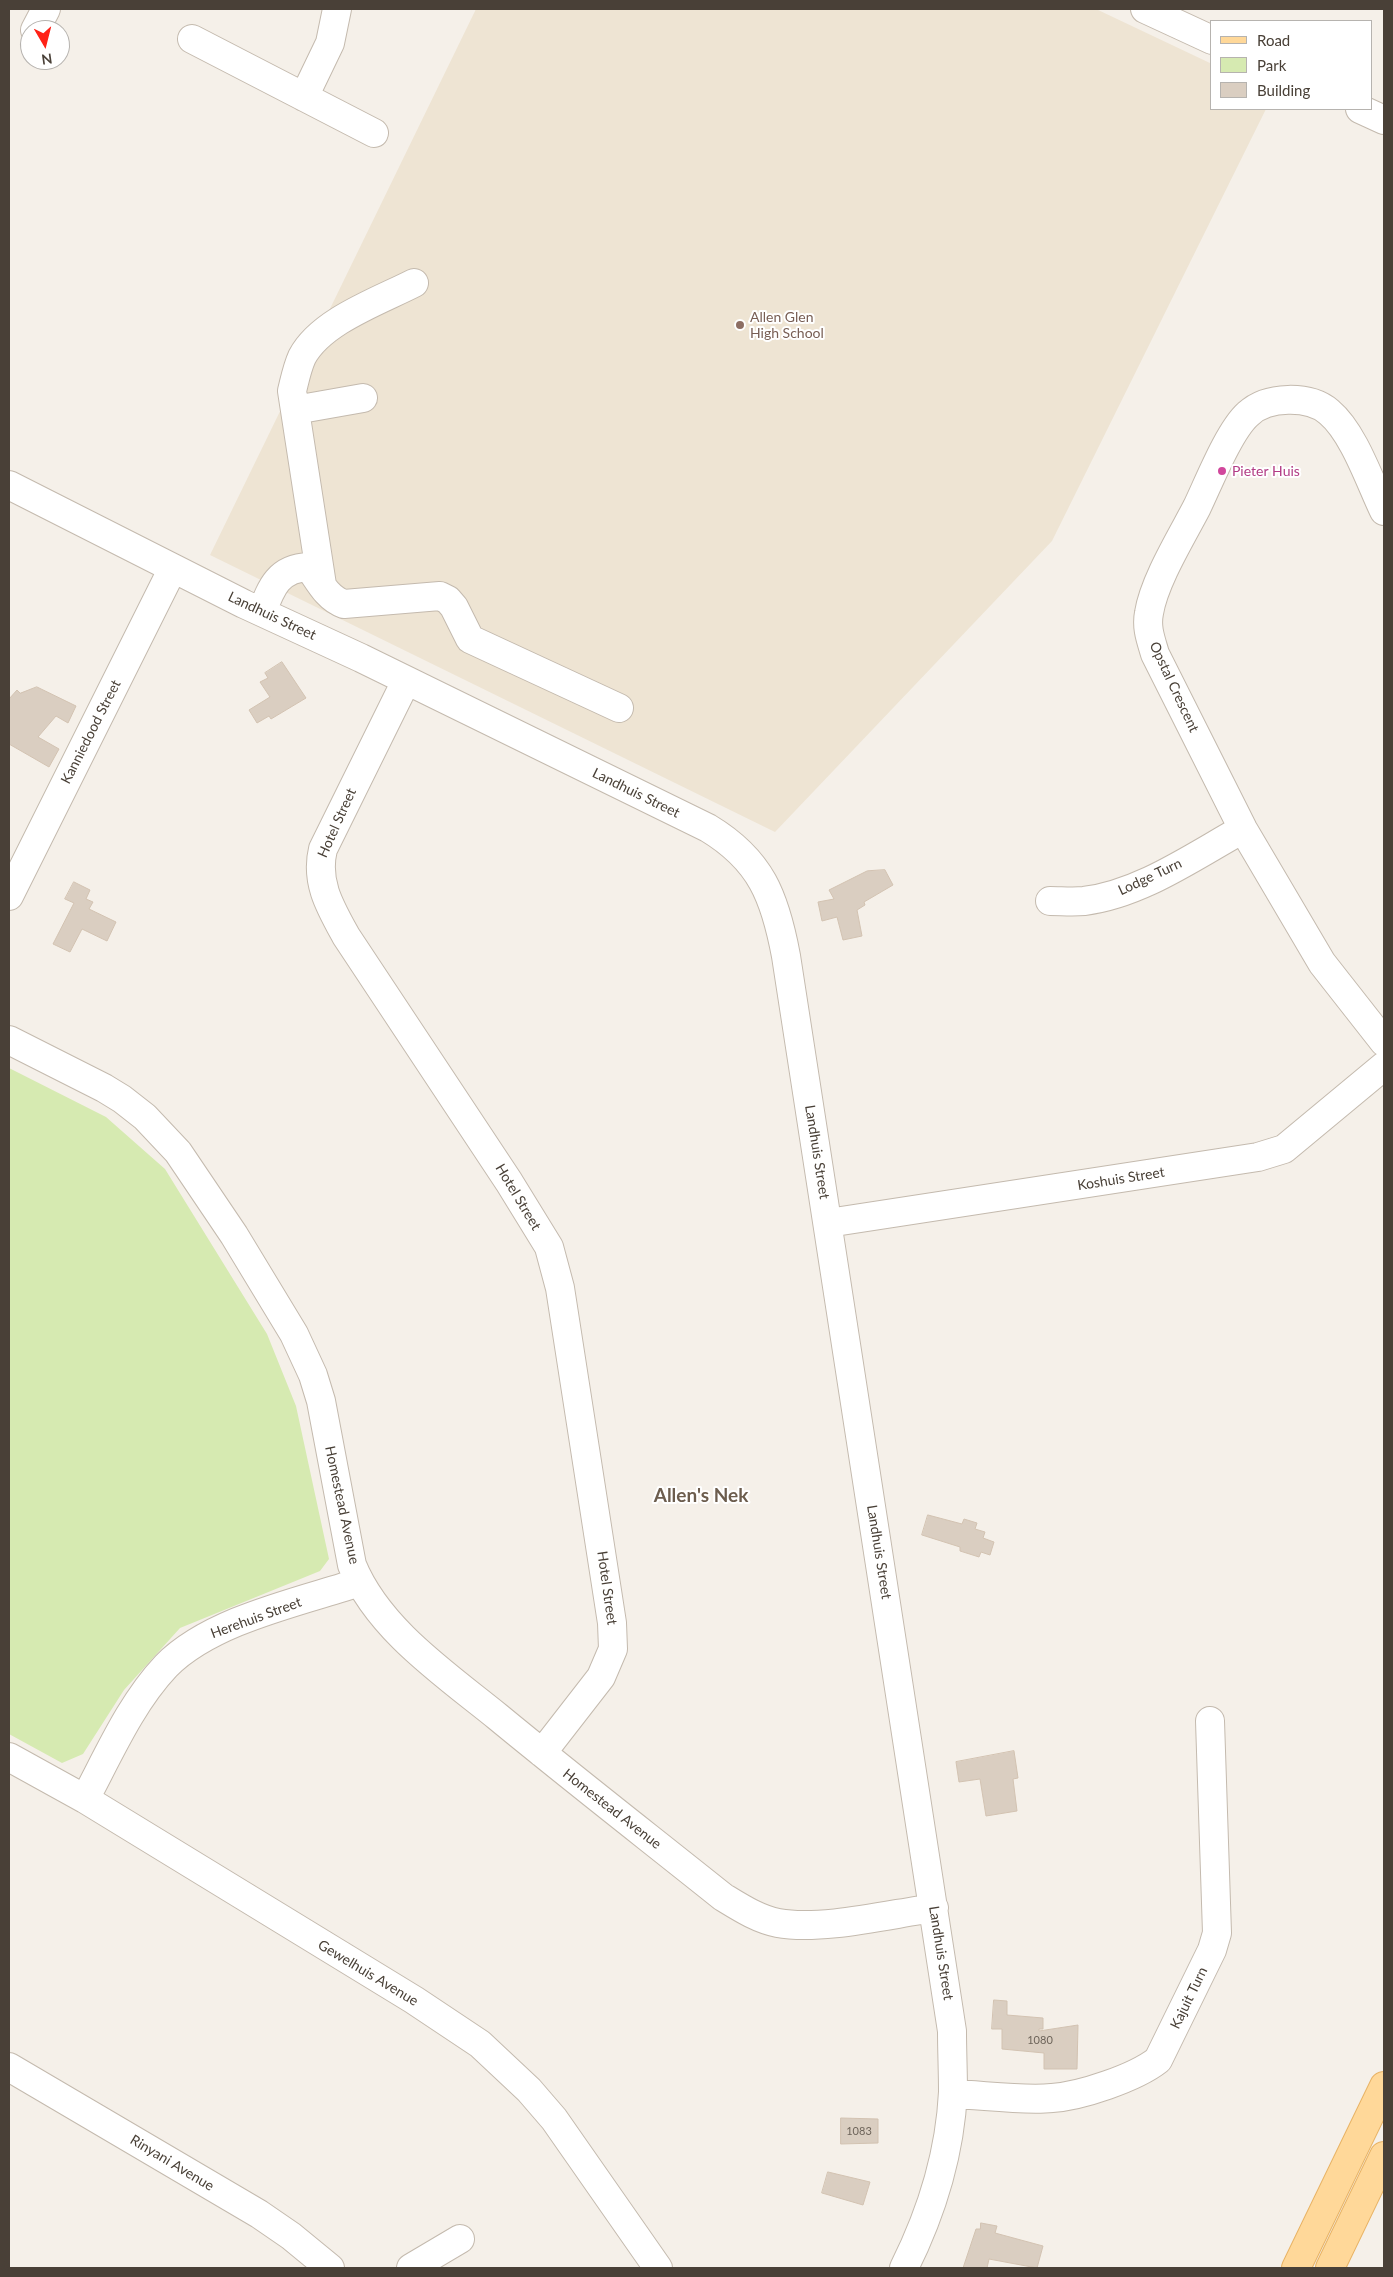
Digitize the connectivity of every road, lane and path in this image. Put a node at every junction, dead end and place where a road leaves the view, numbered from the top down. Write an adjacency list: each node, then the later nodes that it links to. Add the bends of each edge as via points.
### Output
1 (337, 9): 5 (street, via 330,43)
2 (1145, 9): 4 (street)
3 (192, 39): 5 (street)
4 (1210, 39)
5 (304, 97): 8 (street)
6 (1362, 110): 7 (street)
7 (1384, 120)
8 (374, 134)
9 (414, 283): 11 (street, via 354,313 312,343 303,357 292,391)
10 (363, 398): 11 (street)
11 (295, 410): 15 (street)
12 (9, 485): 14 (street, Landhuis Street)
13 (1384, 511): 19 (street, Opstal Crescent, via 1342,427 1328,411 1309,403 1288,400 1265,403 1247,414 1235,433 1154,594 1148,627 1155,654)
14 (173, 568): 16 (street, Landhuis Street); 20 (street, Kanniedood Street)
15 (322, 586): 16 (street, via 309,567 299,568 273,583); 18 (street, via 335,601 344,604 440,596 454,607 470,639)
16 (262, 612): 17 (street, Landhuis Street)
17 (406, 681): 25 (street, Landhuis Street, via 708,828 756,869 778,916); 28 (street, Hotel Street, via 323,849 320,877 330,907 346,936 475,1128 549,1248 560,1288 612,1623 613,1649 601,1677)
18 (619, 708)
19 (1243, 829): 21 (street, Lodge Turn, via 1153,878 1112,895 1084,901); 23 (street, Opstal Crescent, via 1322,963)
20 (9, 896)
21 (1050, 901)
22 (9, 1040): 26 (street, Homestead Avenue, via 98,1084 145,1117 178,1152 234,1235 294,1334 313,1375 321,1401 349,1548)
23 (1384, 1042)
24 (1384, 1066): 25 (street, Koshuis Street, via 1284,1149 1258,1157)
25 (828, 1223): 31 (street, Landhuis Street)
26 (360, 1582): 28 (street, Homestead Avenue, via 413,1646); 30 (street, Herehuis Street, via 237,1622 191,1645 152,1683)
27 (1210, 1721): 34 (street, Kajuit Turn, via 1217,1933 1212,1950 1158,2060 1145,2070 1108,2085 1052,2098)
28 (542, 1753): 31 (street, Homestead Avenue, via 716,1891 749,1913 777,1923 806,1926)
29 (9, 1757): 30 (street, Gewelhuis Avenue)
30 (85, 1799): 39 (street, Gewelhuis Avenue, via 414,2000 480,2044 530,2090 554,2119)
31 (934, 1908): 34 (street, Landhuis Street, via 952,2031)
32 (9, 2067): 37 (street, Rinyani Avenue, via 259,2214)
33 (1384, 2086): 41 (main road)
34 (952, 2094): 40 (street, Landhuis Street, via 939,2177 928,2215)
35 (1384, 2156): 42 (main road)
36 (460, 2239): 38 (street)
37 (330, 2268)
38 (411, 2268)
39 (658, 2268)
40 (904, 2268)
41 (1296, 2268)
42 (1330, 2268)

